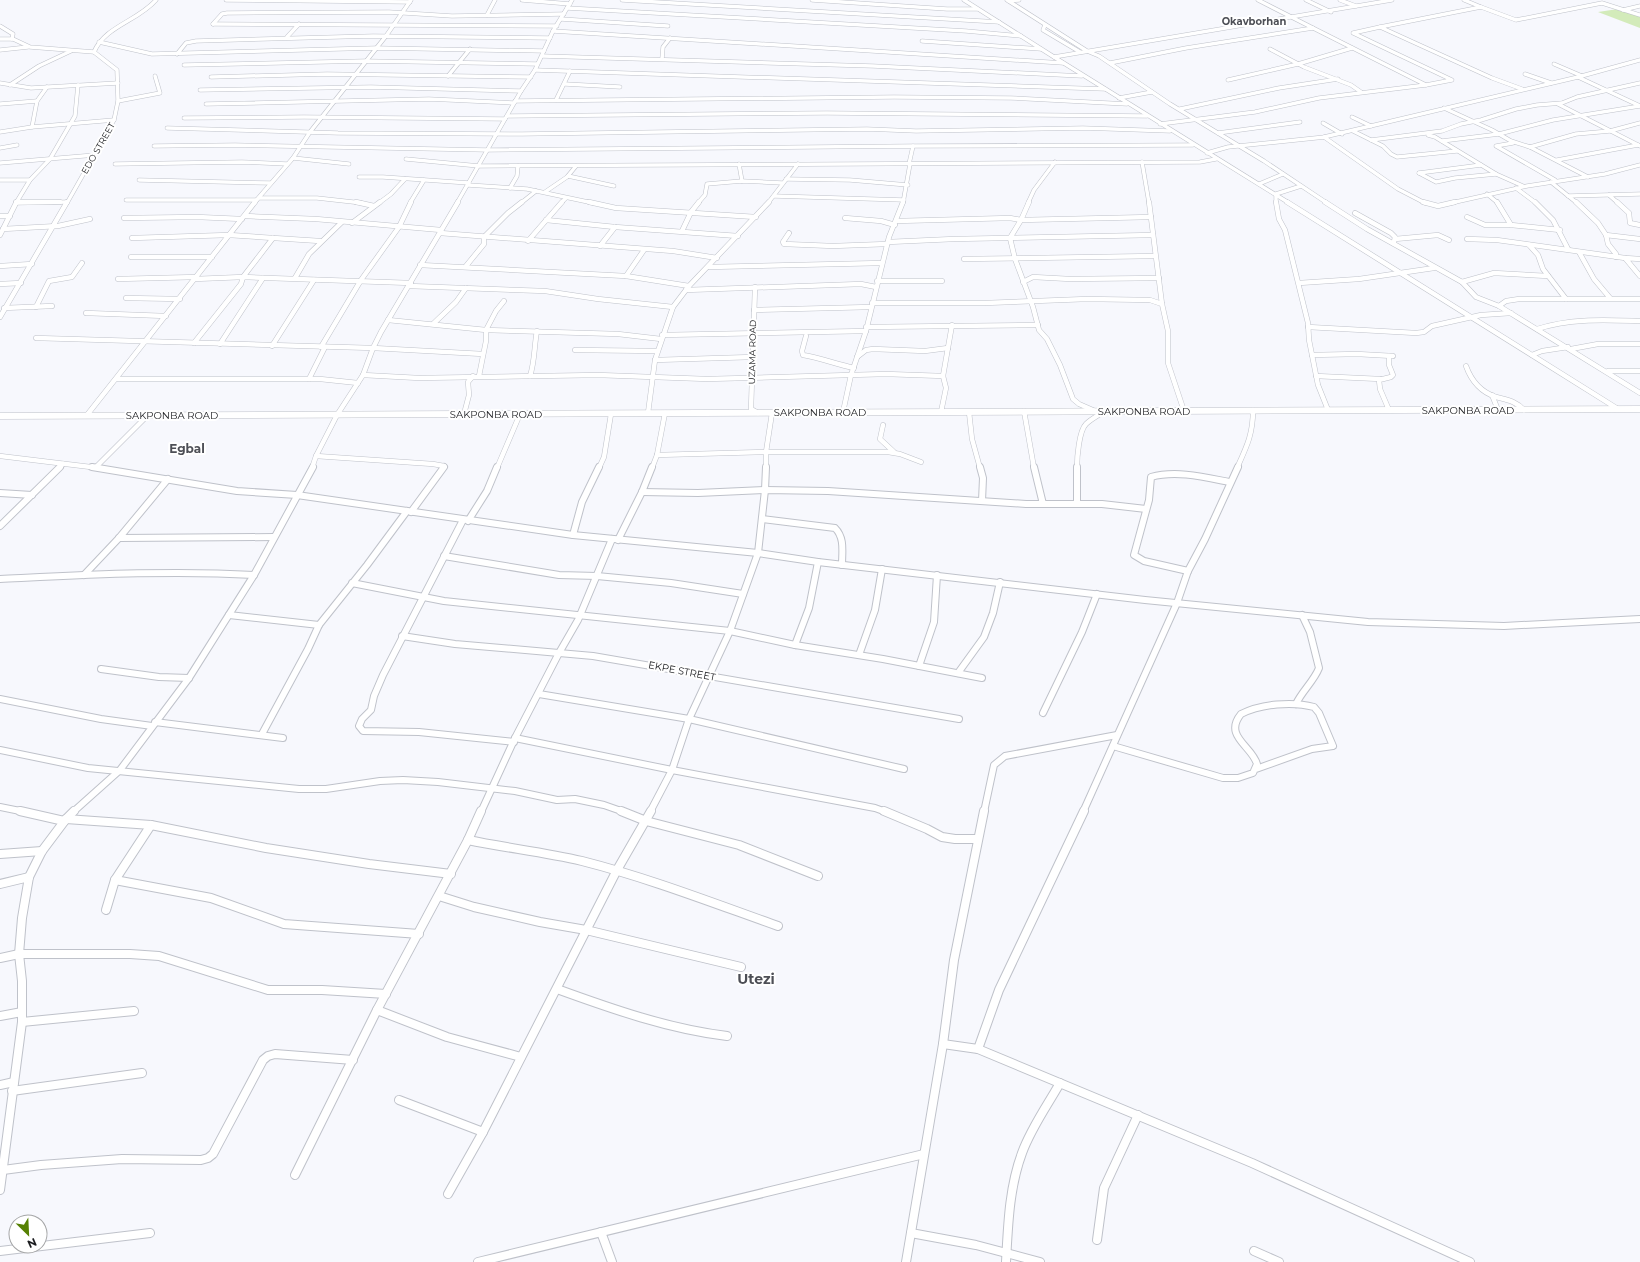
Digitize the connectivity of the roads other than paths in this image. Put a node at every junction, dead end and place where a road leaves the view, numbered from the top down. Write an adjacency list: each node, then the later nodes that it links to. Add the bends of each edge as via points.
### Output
1 (156, 0): 48 (street, via 146,11)
2 (226, 0): 15 (street)
3 (495, 0): 27 (street)
4 (522, 0): 18 (street)
5 (622, 0): 31 (street)
6 (812, 0): 22 (street)
7 (964, 0): 22 (street)
8 (1019, 0): 16 (street)
9 (1258, 0): 29 (street)
10 (1306, 0): 24 (street)
11 (1340, 0): 19 (street)
12 (1392, 0): 19 (street)
13 (1464, 0): 21 (street)
14 (1594, 0): 17 (street)
15 (411, 1): 25 (street)
16 (1008, 1): 34 (street)
17 (1602, 3): 21 (street, via 1520,20 1512,20); 23 (street)
18 (570, 4): 26 (street); 42 (street)
19 (1356, 6): 24 (street)
20 (1640, 6): 23 (street)
21 (1481, 7): 38 (street)
22 (977, 9): 31 (street)
23 (1623, 10): 28 (street)
24 (1331, 12): 29 (street)
25 (402, 13): 27 (street); 32 (street, via 227,13 222,14 213,24); 33 (street)
26 (564, 14): 27 (street); 30 (street)
27 (487, 15)
28 (1640, 15)
29 (1290, 17): 39 (street); 59 (street)
30 (561, 19): 36 (street); 37 (street)
31 (999, 22): 42 (street)
32 (299, 24): 33 (street); 43 (street)
33 (394, 24): 36 (street); 41 (street)
34 (1045, 25): 59 (street); 61 (street, via 1043,30)
35 (0, 26): 47 (street, via 13,34)
36 (557, 26): 40 (street)
37 (668, 26)
38 (1380, 27): 94 (street, via 1353,33 1452,80); 101 (street)
39 (1313, 28): 52 (street); 70 (street, via 1228,40)
40 (554, 31): 44 (street); 45 (street)
41 (386, 36): 43 (street); 44 (street); 51 (street)
42 (1020, 36): 54 (street)
43 (287, 37): 62 (street, via 192,41 186,43)
44 (550, 38): 58 (street)
45 (670, 38): 65 (street, via 664,44); 69 (street)
46 (0, 39): 47 (street)
47 (12, 39): 50 (street)
48 (99, 42): 60 (street); 62 (street, via 141,52)
49 (922, 42): 54 (street)
50 (30, 47): 56 (street); 57 (street)
51 (376, 48): 53 (street); 62 (street); 67 (street)
52 (1352, 48): 72 (street); 94 (street)
53 (470, 49): 58 (street); 68 (street)
54 (1040, 49): 64 (street)
55 (1270, 49): 72 (street)
56 (0, 50)
57 (73, 50): 60 (street); 92 (street, via 39,66)
58 (544, 51): 63 (street)
59 (1087, 51): 61 (street); 70 (street)
60 (94, 52): 88 (street, EDO STREET, via 116,69)
61 (1080, 52): 64 (street)
62 (177, 54)
63 (542, 56): 65 (street); 71 (street)
64 (1054, 57): 69 (street)
65 (662, 59): 81 (street)
66 (1640, 61): 82 (street)
67 (365, 62): 68 (street); 74 (street); 77 (street)
68 (460, 62): 71 (street); 80 (street)
69 (1063, 63): 81 (street)
70 (1110, 63): 103 (street)
71 (537, 64): 75 (street)
72 (1298, 64): 85 (street); 86 (street)
73 (1554, 64): 82 (street)
74 (184, 65)
75 (535, 70): 76 (street); 84 (street)
76 (570, 71): 91 (street); 100 (street)
77 (355, 74): 80 (street); 83 (street); 97 (street)
78 (1526, 74): 89 (street)
79 (155, 76): 109 (street, via 160,93)
80 (448, 76): 84 (street)
81 (1083, 76): 100 (street)
82 (1580, 76): 89 (street); 98 (street)
83 (211, 77)
84 (531, 77): 102 (street)
85 (1338, 79): 104 (street); 119 (street, via 1279,88)
86 (1228, 80)
87 (0, 83): 92 (street)
88 (118, 83): 93 (street); 109 (street, EDO STREET)
89 (1551, 83): 101 (street)
90 (1640, 83): 98 (street)
91 (565, 84): 96 (street); 106 (street)
92 (10, 85): 95 (street)
93 (78, 85): 95 (street); 129 (street, via 75,116)
94 (1426, 85): 104 (street)
95 (47, 87): 108 (street)
96 (620, 87)
97 (344, 88): 99 (street); 102 (street); 110 (street)
98 (1607, 89): 112 (street); 116 (street)
99 (200, 90)
100 (1105, 90): 105 (street)
101 (1523, 90): 118 (street)
102 (521, 91): 111 (street)
103 (1152, 92): 105 (street); 119 (street)
104 (1361, 92): 126 (street, via 1296,102 1255,112)
105 (1119, 98): 115 (street)
106 (556, 100): 111 (street); 115 (street, via 792,100 894,97 1011,98)
107 (1640, 100): 112 (street)
108 (37, 101): 113 (street); 135 (street)
109 (118, 101): 127 (street, EDO STREET)
110 (334, 101): 111 (street, via 429,98); 114 (street); 120 (street)
111 (514, 102): 125 (street)
112 (1634, 102): 117 (street)
113 (0, 104)
114 (206, 104)
115 (1128, 104): 121 (street)
116 (1558, 104): 122 (street); 128 (street, via 1528,106)
117 (1640, 106): 122 (street)
118 (1444, 108): 128 (street); 134 (street)
119 (1180, 109): 126 (street)
120 (322, 116): 124 (street); 125 (street); 141 (street)
121 (1148, 116): 125 (street, via 874,113); 133 (street)
122 (1580, 116): 139 (street); 146 (street)
123 (1352, 117): 134 (street)
124 (184, 118)
125 (506, 118): 143 (street)
126 (1196, 119): 133 (street); 142 (street)
127 (114, 120): 129 (street); 163 (street, EDO STREET)
128 (1475, 121): 145 (street); 146 (street)
129 (72, 122): 135 (street); 165 (street)
130 (1300, 122): 142 (street)
131 (1323, 123): 144 (street)
132 (1640, 123): 139 (street)
133 (1160, 124): 137 (street)
134 (1371, 126): 138 (street)
135 (32, 127): 140 (street)
136 (168, 128): 141 (street)
137 (1171, 131): 143 (street, via 1083,128); 151 (street)
138 (1353, 131): 144 (street); 148 (street)
139 (1610, 131): 153 (street); 158 (street, via 1576,134)
140 (0, 132)
141 (310, 132): 143 (street); 157 (street)
142 (1218, 133): 156 (street)
143 (498, 134): 160 (street)
144 (1342, 134): 147 (street)
145 (1424, 134): 148 (street); 149 (street)
146 (1499, 134): 149 (street); 150 (street)
147 (1324, 137): 156 (street); 212 (street, via 1374,173 1427,205 1438,206)
148 (1371, 140): 161 (street, via 1386,147 1397,157)
149 (1442, 141): 161 (street)
150 (1517, 143): 158 (street); 197 (street, via 1496,146)
151 (1193, 144): 155 (street); 162 (street)
152 (17, 145): 159 (street)
153 (1640, 145): 168 (street)
154 (154, 146): 157 (street)
155 (913, 146): 160 (street); 177 (street)
156 (1238, 146): 162 (street); 185 (street)
157 (300, 147): 160 (street); 164 (street)
158 (1530, 147): 168 (street)
159 (0, 148)
160 (488, 150): 179 (street)
161 (1457, 150): 178 (street)
162 (1207, 154): 167 (street)
163 (95, 155): 165 (street); 222 (street, EDO STREET)
164 (293, 158): 173 (street); 174 (street)
165 (50, 159): 171 (street); 193 (street)
166 (406, 159): 179 (street)
167 (1216, 159): 170 (street, via 1200,162); 202 (street)
168 (1557, 160): 189 (street)
169 (1055, 162): 170 (street); 177 (street); 237 (street, via 1034,190)
170 (1142, 162): 231 (street)
171 (0, 163)
172 (115, 164): 173 (street)
173 (287, 164): 198 (street)
174 (349, 164)
175 (739, 164): 176 (street); 181 (street); 196 (street)
176 (798, 164): 177 (street); 191 (street)
177 (909, 164): 203 (street)
178 (1481, 165): 186 (street); 186 (street, via 1419,172 1436,182)
179 (480, 166): 180 (street); 201 (street)
180 (518, 166): 181 (street); 208 (street, via 517,176)
181 (576, 166): 187 (street)
182 (1640, 166): 183 (street)
183 (1632, 168): 184 (street); 189 (street)
184 (1640, 171)
185 (1283, 174): 202 (street); 205 (street)
186 (1496, 174): 206 (street)
187 (568, 176): 204 (street); 211 (street)
188 (359, 177): 190 (street)
189 (1588, 177): 197 (street)
190 (405, 179): 195 (street); 224 (street, via 391,194)
191 (786, 179): 199 (street); 203 (street, via 850,180)
192 (0, 180): 193 (street)
193 (30, 180): 223 (street)
194 (139, 180): 198 (street)
195 (424, 180): 201 (street); 244 (street)
196 (742, 181): 199 (street); 225 (street, via 706,184 705,195)
197 (1553, 181): 200 (street); 207 (street)
198 (270, 183): 219 (street)
199 (782, 183): 216 (street)
200 (1544, 183): 206 (street); 207 (street)
201 (468, 184): 208 (street); 249 (street)
202 (1259, 184): 214 (street)
203 (908, 185): 221 (street)
204 (614, 186)
205 (1301, 186): 214 (street); 265 (street, via 1367,229)
206 (1527, 186): 209 (street)
207 (1555, 186): 217 (street)
208 (510, 188): 210 (street)
209 (1516, 188): 212 (street); 247 (street, via 1542,208)
210 (536, 191): 211 (street); 256 (street, via 508,213)
211 (545, 192): 218 (street)
212 (1487, 194): 241 (street, via 1499,204)
213 (1640, 194): 215 (street)
214 (1275, 195): 289 (street); 307 (street)
215 (1610, 195): 217 (street); 242 (street, via 1630,216 1630,223)
216 (774, 196): 221 (street); 230 (street)
217 (1568, 196): 254 (street, via 1598,223)
218 (566, 198): 225 (street, via 616,208); 236 (street)
219 (258, 199): 220 (street); 224 (street, via 320,199); 229 (street)
220 (126, 200)
221 (904, 200): 240 (street)
222 (67, 202): 223 (street); 243 (street, EDO STREET)
223 (16, 204): 228 (street)
224 (374, 206): 239 (street)
225 (691, 212): 230 (street); 248 (street)
226 (1355, 213): 265 (street, via 1391,233 1395,237)
227 (0, 216): 228 (street)
228 (10, 216): 246 (street)
229 (244, 217): 233 (street); 238 (street); 252 (street)
230 (756, 217): 255 (street)
231 (1151, 217): 237 (street); 253 (street)
232 (1467, 217): 241 (street, via 1485,225)
233 (124, 218)
234 (845, 218): 240 (street)
235 (90, 220): 243 (street)
236 (546, 220): 245 (street); 264 (street)
237 (1021, 220): 240 (street, via 1010,218); 259 (street)
238 (342, 222): 239 (street); 263 (street)
239 (352, 223): 244 (street)
240 (896, 223): 266 (street)
241 (1511, 225): 247 (street)
242 (1640, 225)
243 (53, 227): 246 (street); 283 (street, EDO STREET)
244 (399, 227): 249 (street); 300 (street)
245 (615, 227): 248 (street); 268 (street)
246 (3, 229): 251 (street)
247 (1560, 230): 269 (street)
248 (682, 231): 255 (street)
249 (440, 232): 256 (street); 284 (street)
250 (789, 233): 266 (street, via 782,242 784,244 833,246)
251 (0, 235)
252 (229, 235): 257 (street); 258 (street); 274 (street)
253 (1153, 235): 259 (street); 272 (street)
254 (1606, 235): 261 (street); 275 (street)
255 (738, 236): 276 (street)
256 (484, 237): 264 (street); 286 (street, via 484,244)
257 (132, 238)
258 (273, 238): 263 (street); 293 (street)
259 (1010, 238): 266 (street); 279 (street)
260 (1467, 239): 267 (street)
261 (1640, 239)
262 (1449, 240): 265 (street, via 1438,235)
263 (320, 241): 296 (street, via 305,257)
264 (528, 241): 268 (street)
265 (1394, 241): 288 (street)
266 (888, 243): 282 (street)
267 (1529, 245): 269 (street); 291 (street, via 1538,255)
268 (600, 246): 270 (street)
269 (1568, 248): 271 (street)
270 (644, 250): 276 (street, via 673,251); 290 (street)
271 (1579, 252): 275 (street); 314 (street, via 1594,279)
272 (1155, 256): 279 (street); 297 (street)
273 (132, 257): 274 (street)
274 (212, 257): 294 (street)
275 (1616, 257): 277 (street)
276 (717, 258): 287 (street)
277 (1626, 258): 280 (street); 292 (street)
278 (964, 259): 279 (street)
279 (1014, 259): 303 (street)
280 (1640, 259)
281 (82, 263): 325 (street, via 72,277 49,281)
282 (882, 263): 287 (street); 301 (street)
283 (32, 264): 285 (street); 305 (street, EDO STREET)
284 (420, 265): 286 (street); 308 (street)
285 (0, 266)
286 (466, 266): 290 (street)
287 (708, 267): 312 (street)
288 (1437, 269): 289 (street, via 1427,268); 304 (street)
289 (1400, 273): 307 (street); 332 (street)
290 (626, 276): 312 (street)
291 (1548, 276): 304 (street, via 1494,273); 316 (street)
292 (1640, 276)
293 (243, 277): 294 (street); 295 (street); 348 (street, via 241,284)
294 (196, 278): 298 (street); 315 (street)
295 (263, 278): 296 (street); 349 (street)
296 (295, 278): 299 (street)
297 (1159, 278): 303 (street, via 1033,277); 320 (street)
298 (118, 279)
299 (314, 280): 300 (street); 351 (street)
300 (361, 280): 308 (street); 352 (street)
301 (877, 281): 302 (street); 310 (street)
302 (942, 281)
303 (1023, 282): 319 (street)
304 (1462, 282): 323 (street, via 1476,297)
305 (21, 283): 306 (street); 324 (street, EDO STREET)
306 (0, 284)
307 (1298, 284): 338 (street)
308 (410, 285): 311 (street); 333 (street)
309 (755, 287): 310 (street, via 862,284); 312 (street); 327 (street, UZAMA ROAD)
310 (876, 287): 321 (street)
311 (466, 288): 326 (street, via 545,291); 335 (street, via 456,302)
312 (687, 288): 326 (street)
313 (126, 298): 315 (street)
314 (1610, 298): 316 (street); 317 (street)
315 (180, 299): 330 (street)
316 (1566, 299): 323 (street, via 1519,299 1506,301)
317 (1640, 299)
318 (504, 301): 341 (street)
319 (1030, 301): 320 (street, via 1150,300); 321 (street); 337 (street)
320 (1162, 304): 395 (street, via 1168,331 1168,362)
321 (872, 305): 327 (street); 339 (street)
322 (52, 306): 325 (street)
323 (1499, 306): 329 (street)
324 (3, 307): 325 (street); 331 (street, EDO STREET)
325 (36, 307)
326 (673, 307): 345 (street)
327 (754, 310): 343 (street, UZAMA ROAD)
328 (86, 313): 330 (street)
329 (1511, 313): 332 (street); 340 (street)
330 (166, 316): 347 (street)
331 (0, 317)
332 (1470, 317): 338 (street, via 1450,324 1432,326 1424,332 1416,333); 360 (street)
333 (388, 320): 335 (street); 353 (street)
334 (1640, 321): 340 (street, via 1582,320 1550,324)
335 (433, 324): 341 (street)
336 (952, 325): 337 (street); 339 (street); 354 (street)
337 (1038, 325): 383 (street)
338 (1308, 327): 359 (street)
339 (866, 329): 343 (street); 362 (street)
340 (1537, 329): 355 (street)
341 (486, 330): 342 (street); 358 (street)
342 (537, 331): 345 (street); 372 (street)
343 (753, 333): 345 (street); 361 (street, UZAMA ROAD)
344 (806, 336): 365 (street, via 803,355)
345 (661, 337): 357 (street)
346 (36, 338): 347 (street)
347 (146, 341): 348 (street); 377 (street)
348 (194, 343): 349 (street)
349 (220, 344): 351 (street)
350 (1640, 344): 355 (street, via 1598,344)
351 (272, 346): 352 (street)
352 (323, 347): 353 (street); 378 (street)
353 (373, 348): 358 (street); 368 (street)
354 (948, 348): 362 (street, via 870,349); 373 (street)
355 (1569, 348): 360 (street, via 1542,351); 366 (street)
356 (575, 350): 357 (street)
357 (657, 351): 363 (street)
358 (483, 354): 371 (street)
359 (1312, 355): 374 (street); 379 (street, via 1391,356 1389,365 1393,375)
360 (1532, 355): 391 (street)
361 (753, 357): 363 (street); 376 (street, UZAMA ROAD)
362 (857, 357): 365 (street)
363 (655, 360): 375 (street)
364 (1466, 366): 382 (street, via 1469,376 1476,384)
365 (854, 368): 369 (street)
366 (1606, 371): 367 (street); 381 (street)
367 (1640, 371)
368 (363, 375): 370 (street, via 419,378); 380 (street)
369 (851, 375): 373 (street); 376 (street); 396 (street)
370 (473, 376): 371 (street); 403 (street, via 468,383 469,395)
371 (479, 376): 372 (street)
372 (530, 376): 375 (street)
373 (943, 376): 397 (street, via 946,388)
374 (1316, 376): 379 (street); 387 (street)
375 (652, 377): 376 (street); 399 (street)
376 (752, 378): 401 (street, UZAMA ROAD, via 751,409)
377 (116, 379): 378 (street); 406 (street)
378 (309, 379): 380 (street)
379 (1380, 379): 388 (street, via 1380,389)
380 (358, 383): 408 (street)
381 (1640, 393)
382 (1492, 395): 389 (street); 390 (street, via 1517,402)
383 (1076, 402): 385 (street); 393 (street)
384 (1640, 409): 391 (main road, SAKPONBA ROAD)
385 (1066, 410)
386 (1253, 410): 387 (main road, SAKPONBA ROAD); 395 (main road, SAKPONBA ROAD); 420 (street, via 1252,433)
387 (1328, 410): 388 (main road, SAKPONBA ROAD)
388 (1389, 410): 389 (main road, SAKPONBA ROAD)
389 (1498, 410): 390 (main road, SAKPONBA ROAD)
390 (1524, 410): 391 (main road, SAKPONBA ROAD)
391 (1618, 410)
392 (1024, 411): 393 (main road, SAKPONBA ROAD); 398 (main road, SAKPONBA ROAD); 428 (street)
393 (1095, 411): 394 (main road, SAKPONBA ROAD)
394 (1105, 411): 395 (main road, SAKPONBA ROAD); 427 (street, via 1084,427 1077,456)
395 (1184, 411)
396 (843, 412): 397 (main road, SAKPONBA ROAD); 402 (main road, SAKPONBA ROAD)
397 (941, 412): 398 (main road, SAKPONBA ROAD)
398 (969, 412): 426 (street, via 972,439 983,478)
399 (648, 413): 400 (main road, SAKPONBA ROAD); 405 (main road, SAKPONBA ROAD)
400 (665, 413): 401 (main road, SAKPONBA ROAD); 413 (street)
401 (758, 413): 402 (main road, SAKPONBA ROAD)
402 (772, 413): 411 (street)
403 (464, 414): 404 (main road, SAKPONBA ROAD); 408 (main road, SAKPONBA ROAD)
404 (520, 414): 405 (main road, SAKPONBA ROAD); 432 (street, via 490,485)
405 (610, 414): 434 (street, via 604,457 582,502)
406 (87, 415): 407 (main road, SAKPONBA ROAD); 409 (main road, SAKPONBA ROAD)
407 (148, 415): 408 (main road, SAKPONBA ROAD); 418 (street)
408 (337, 415): 415 (street)
409 (0, 416)
410 (883, 425): 412 (street, via 880,439)
411 (766, 452): 412 (street); 413 (street); 421 (street)
412 (894, 452): 416 (street)
413 (658, 454): 422 (street)
414 (0, 456): 417 (street)
415 (316, 456): 425 (street); 430 (street, via 444,466)
416 (921, 462)
417 (63, 464): 418 (street); 424 (street)
418 (96, 467): 419 (street)
419 (168, 479): 425 (street, via 237,491); 436 (street)
420 (1229, 482): 429 (street, via 1197,477 1155,476 1150,481 1151,492); 443 (street, via 1205,539)
421 (766, 490): 422 (street); 426 (street, via 828,491); 431 (street)
422 (642, 492): 437 (street)
423 (0, 493): 424 (street)
424 (32, 495): 433 (street)
425 (297, 495): 430 (street); 435 (street)
426 (982, 502): 428 (street)
427 (1077, 503): 428 (street); 429 (street)
428 (1042, 504)
429 (1146, 509): 443 (street, via 1134,555)
430 (409, 512): 432 (street); 450 (street)
431 (762, 519): 438 (street); 441 (street, via 835,528 841,534)
432 (465, 521): 434 (street); 439 (street)
433 (0, 526)
434 (573, 535): 437 (street)
435 (274, 537): 436 (street); 445 (street)
436 (118, 538): 444 (street)
437 (615, 539): 438 (street); 447 (street)
438 (758, 554): 440 (street); 451 (street)
439 (444, 556): 447 (street, via 559,575); 453 (street)
440 (818, 562): 441 (street); 462 (street, via 809,608)
441 (842, 565): 442 (street)
442 (882, 569): 446 (street); 464 (street, via 875,610)
443 (1188, 571): 454 (street)
444 (84, 575): 445 (street); 448 (street)
445 (254, 575): 456 (street)
446 (937, 575): 449 (street); 465 (street, via 934,622)
447 (597, 576): 451 (street, via 671,583); 455 (street)
448 (0, 579)
449 (1000, 582): 452 (street); 467 (street, via 984,637)
450 (352, 583): 453 (street); 459 (street)
451 (743, 594): 460 (street)
452 (1098, 594): 454 (street); 474 (street)
453 (423, 597): 455 (street, via 468,604); 461 (street)
454 (1177, 603): 457 (street); 479 (street)
455 (581, 614): 460 (street); 463 (street)
456 (229, 615): 459 (street); 469 (street)
457 (1302, 615): 458 (street, via 1368,622 1504,626); 473 (street, via 1310,632 1319,668 1300,694)
458 (1640, 619)
459 (319, 626): 478 (street)
460 (730, 631): 462 (street); 468 (street)
461 (402, 636): 463 (street, EKPE STREET, via 475,646); 481 (street, via 382,675 371,710 360,722 359,726 363,731)
462 (795, 645): 464 (street)
463 (559, 653): 468 (street, EKPE STREET); 471 (street)
464 (859, 655): 465 (street)
465 (919, 666): 467 (street)
466 (101, 669): 469 (street, via 158,677)
467 (958, 673): 470 (street)
468 (708, 675): 475 (street); 476 (street, EKPE STREET)
469 (189, 678): 477 (street)
470 (982, 678)
471 (540, 694): 475 (street); 481 (street)
472 (0, 699): 477 (street, via 101,718)
473 (1296, 704): 485 (street, via 1256,708 1238,717 1238,739 1255,757); 485 (street, via 1311,705 1316,709 1333,746 1312,749)
474 (1043, 713)
475 (689, 719): 484 (street); 487 (street)
476 (959, 719)
477 (154, 724): 478 (street); 486 (street)
478 (262, 734): 480 (street)
479 (1117, 735): 482 (street); 493 (street, via 1016,753 998,760 994,765)
480 (283, 738)
481 (514, 740): 487 (street); 488 (street)
482 (1112, 746): 485 (street, via 1222,778 1248,776); 520 (street, via 999,990)
483 (0, 750): 486 (street, via 62,764)
484 (904, 769)
485 (1256, 769)
486 (120, 770): 488 (street, via 314,790 402,780); 490 (street)
487 (672, 770): 491 (street); 493 (street, via 875,808 942,837 955,840)
488 (492, 788): 491 (street, via 515,790 542,798 588,801); 494 (street)
489 (0, 807): 490 (street)
490 (65, 820): 492 (street); 495 (street)
491 (646, 820): 497 (street); 499 (street, via 739,845)
492 (150, 825): 498 (street, via 266,848); 501 (street)
493 (977, 839): 519 (street, via 954,960)
494 (468, 840): 497 (street, via 581,860); 498 (street)
495 (42, 851): 496 (street); 500 (street)
496 (0, 854)
497 (617, 870): 505 (street); 506 (street)
498 (450, 874): 503 (street)
499 (818, 876)
500 (29, 877): 502 (street); 508 (street)
501 (115, 880): 504 (street); 507 (street, via 211,898 284,924)
502 (0, 884)
503 (439, 896): 506 (street, via 474,907); 507 (street)
504 (106, 910)
505 (778, 926)
506 (586, 930): 510 (street); 511 (street)
507 (419, 934): 512 (street)
508 (19, 954): 509 (street); 512 (street, via 159,956 268,990); 515 (street)
509 (0, 958)
510 (741, 967)
511 (556, 989): 518 (street, via 601,1005 696,1032); 521 (street)
512 (386, 994): 513 (street)
513 (378, 1010): 521 (street, via 447,1037); 522 (street)
514 (134, 1011): 517 (street)
515 (22, 1012): 516 (street); 517 (street)
516 (0, 1016)
517 (22, 1022): 524 (street)
518 (727, 1036)
519 (942, 1044): 520 (street); 531 (street)
520 (978, 1049): 525 (street)
521 (521, 1057): 530 (street)
522 (353, 1060): 533 (street, via 275,1054 268,1056 263,1060 213,1154 208,1158 122,1159); 534 (street)
523 (142, 1073): 527 (street)
524 (14, 1082): 526 (street); 527 (street)
525 (1060, 1083): 529 (street); 542 (street, via 1028,1141 1020,1161 1011,1200)
526 (0, 1085)
527 (12, 1091): 532 (street)
528 (399, 1100): 530 (street)
529 (1138, 1115): 540 (street, via 1104,1188); 550 (street, via 1252,1163)
530 (483, 1132): 536 (street)
531 (924, 1154): 537 (street); 539 (street)
532 (2, 1160): 533 (street)
533 (2, 1170): 535 (street)
534 (295, 1175)
535 (0, 1190)
536 (448, 1194)
537 (601, 1232): 544 (street); 545 (street)
538 (150, 1233): 541 (street)
539 (911, 1233): 542 (street); 546 (street)
540 (1097, 1240)
541 (0, 1251)
542 (1007, 1251): 547 (street); 548 (street)
543 (1254, 1251): 549 (street)
544 (478, 1262)
545 (612, 1262)
546 (906, 1262)
547 (1006, 1262)
548 (1040, 1262)
549 (1279, 1262)
550 (1470, 1262)

